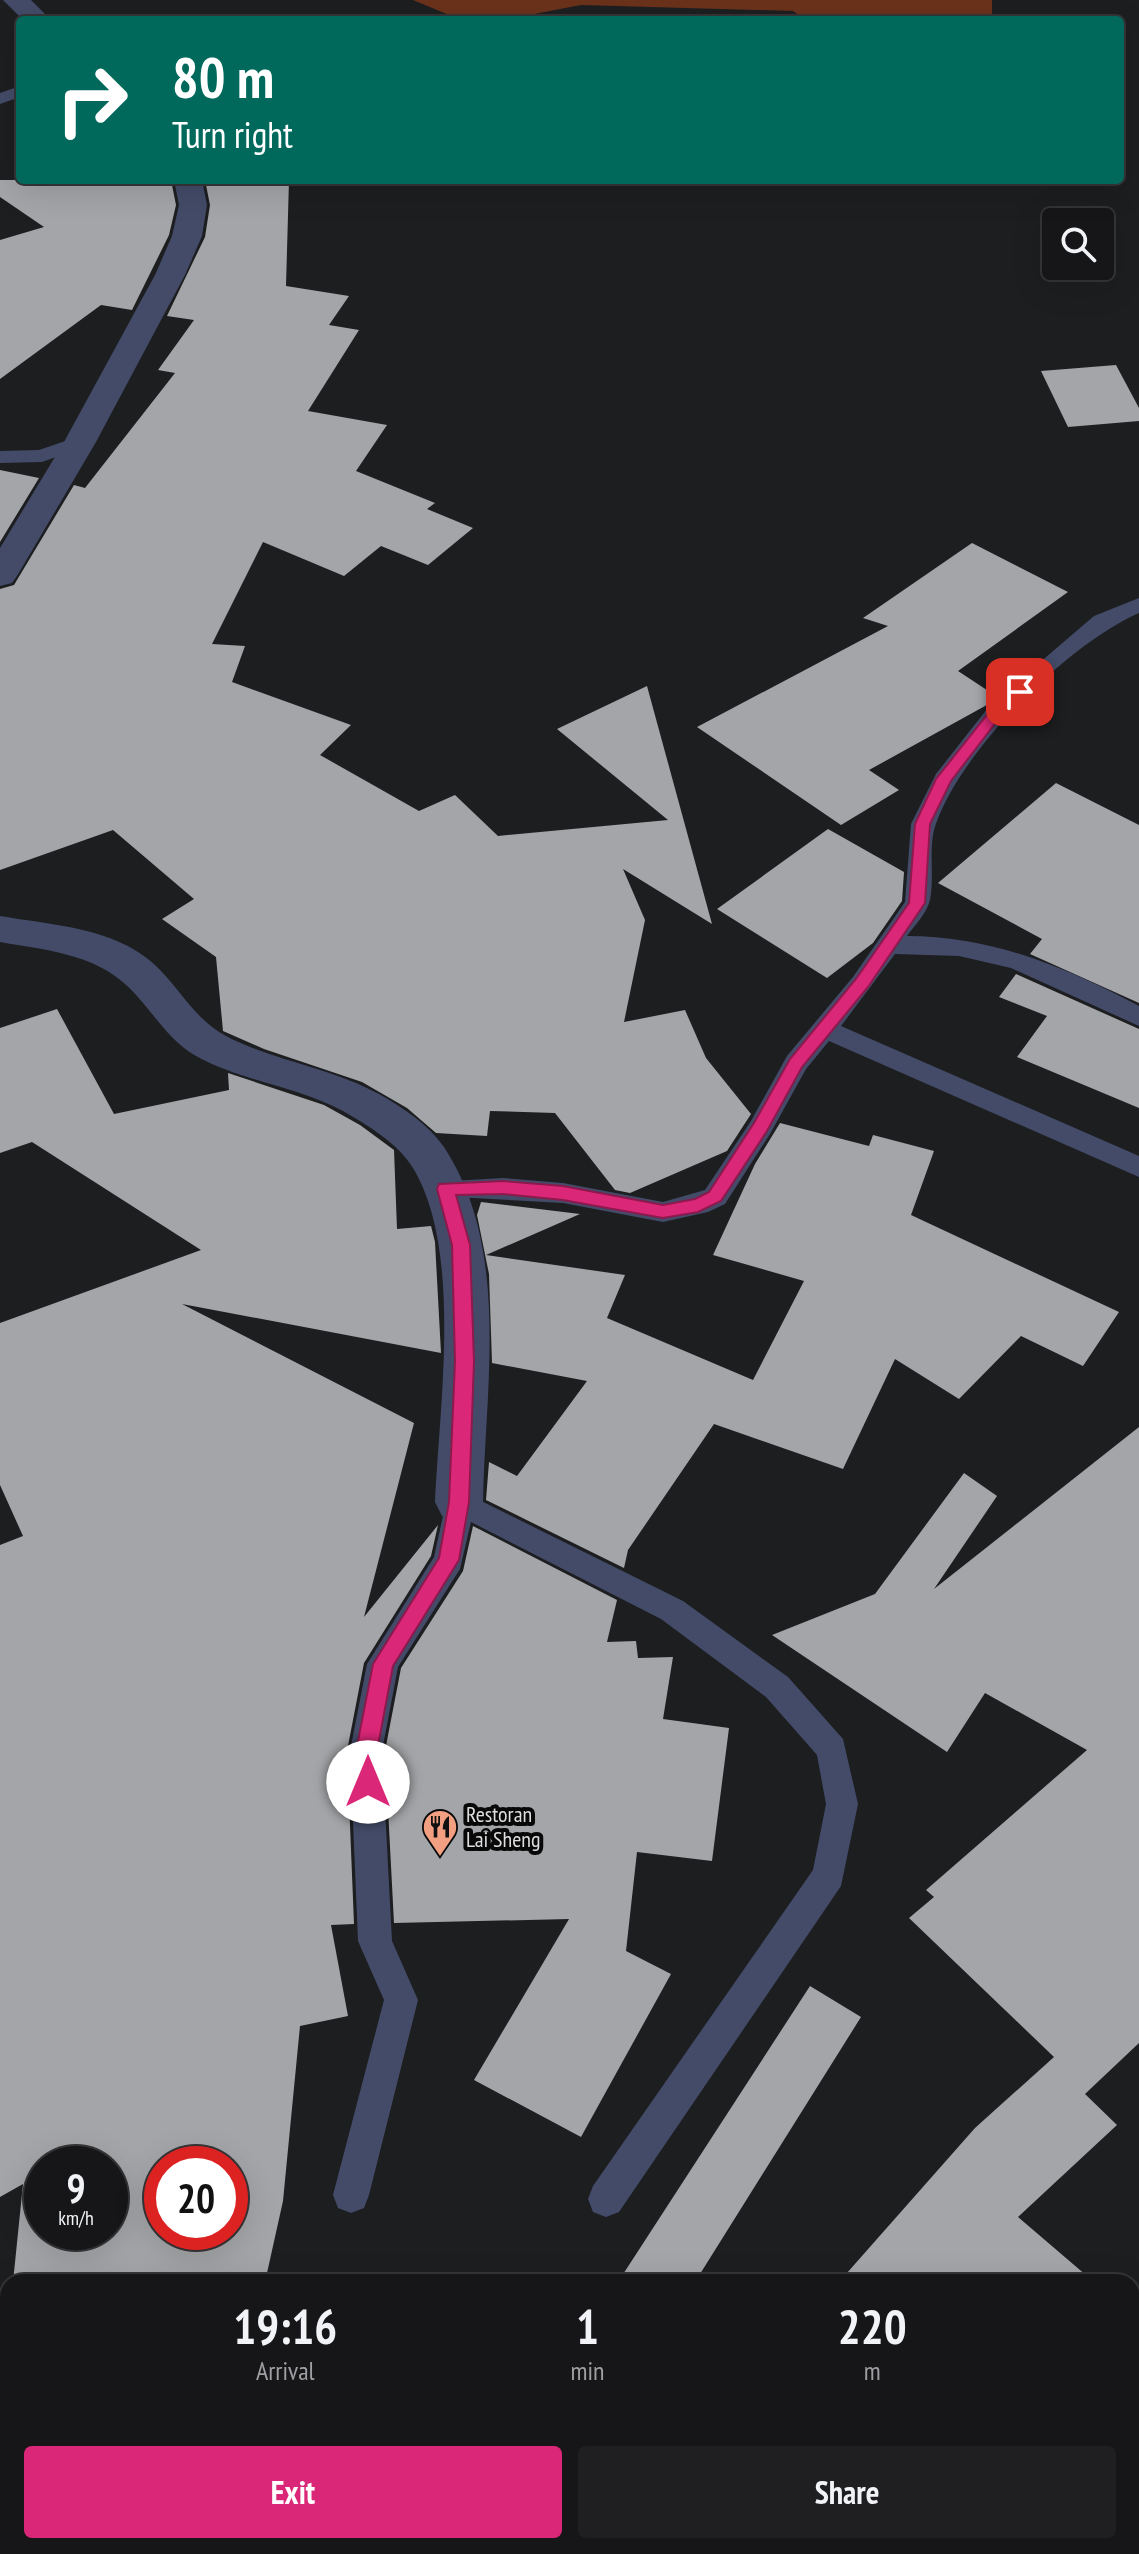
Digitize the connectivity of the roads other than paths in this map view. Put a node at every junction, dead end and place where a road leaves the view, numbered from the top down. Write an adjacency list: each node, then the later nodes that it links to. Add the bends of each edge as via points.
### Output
1 (16, 0): 2 (street)
2 (34, 16)
3 (189, 184): 4 (street, via 193,205 187,236)
4 (80, 442): 5 (lane, via 42,456); 6 (street)
5 (0, 457)
6 (0, 576)
7 (1139, 605): 9 (lane, via 1102,621 999,709 944,779 923,824 917,903)
8 (0, 929): 13 (street, via 76,943 128,964 180,1024 213,1047 347,1095 400,1130 427,1156)
9 (889, 945): 10 (lane, via 981,949 1017,959); 11 (lane)
10 (1139, 1017)
11 (823, 1028): 12 (lane); 13 (lane, via 715,1197 698,1205 663,1212 563,1193)
12 (1139, 1167)
13 (445, 1189): 14 (street, via 461,1245 465,1361)
14 (459, 1502): 15 (lane, via 449,1560 383,1664 366,1751 375,1941 401,2000); 16 (lane, via 672,1610 777,1687 832,1749 842,1804 829,1875)
15 (351, 2195)
16 (606, 2199)

